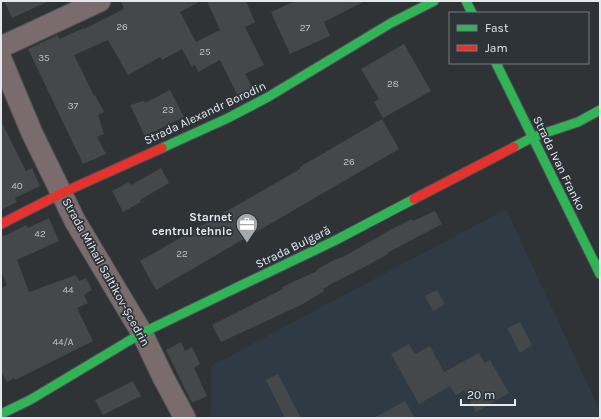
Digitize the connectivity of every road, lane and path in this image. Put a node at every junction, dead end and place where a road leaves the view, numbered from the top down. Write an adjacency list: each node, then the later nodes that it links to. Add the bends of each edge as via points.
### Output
1 (100, 1): 5 (street)
2 (434, 1): 10 (street, Strada Alexandr Borodin, via 228,118)
3 (466, 1): 4 (street)
4 (472, 12)
5 (1, 47)
6 (1, 59): 10 (street, Strada Mihail Saltîkov-Șcedrin, via 32,133)
7 (496, 64): 9 (street, Strada Ivan Franko)
8 (600, 110): 9 (street, Strada Bulgară, via 578,122)
9 (533, 137): 12 (street, Strada Ivan Franko); 13 (street, Strada Bulgară, via 336,240)
10 (62, 193): 11 (street, Strada Alexandr Borodin); 13 (street, Strada Mihail Saltîkov-Șcedrin, via 87,243)
11 (1, 224)
12 (600, 274)
13 (142, 333): 14 (street, Strada Bulgară, via 30,400); 15 (street, Strada Mihail Saltîkov-Șcedrin)
14 (1, 414)
15 (185, 418)

